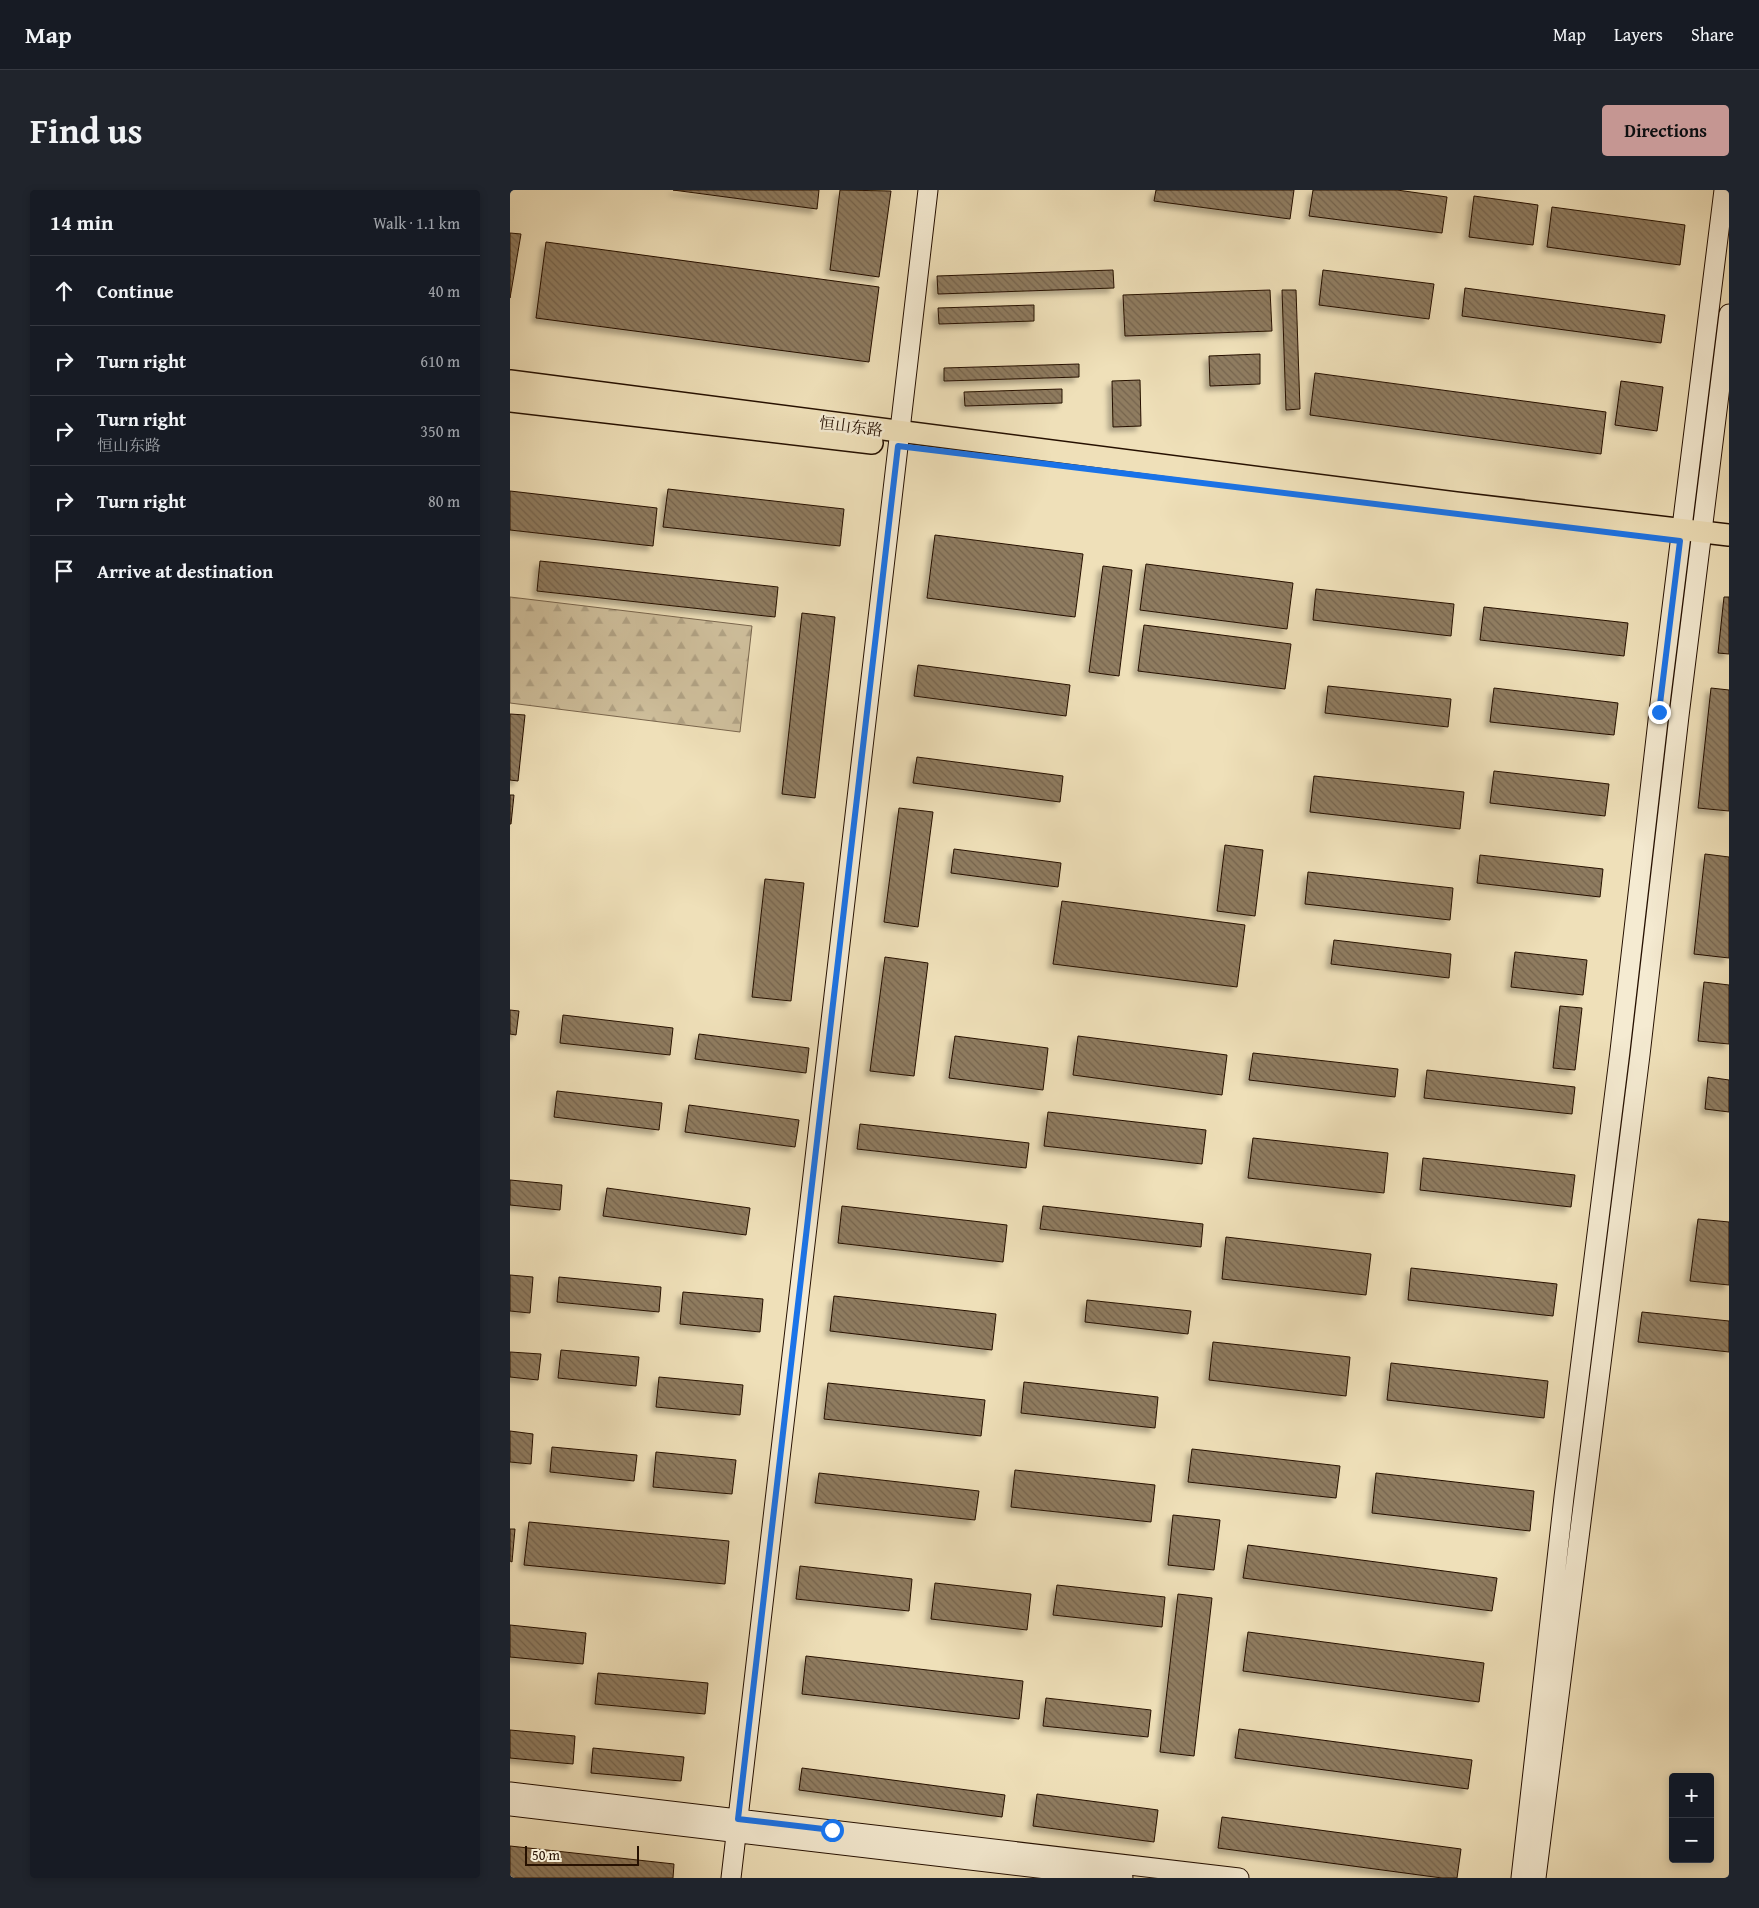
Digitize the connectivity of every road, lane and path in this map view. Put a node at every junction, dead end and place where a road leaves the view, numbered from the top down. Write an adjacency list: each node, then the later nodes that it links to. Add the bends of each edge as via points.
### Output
1 (928, 190): 6 (street)
2 (1724, 190): 8 (street)
3 (1729, 314): 8 (street)
4 (510, 381): 6 (main road, 恒山东路)
5 (510, 401): 6 (main road, 恒山东路)
6 (898, 439): 8 (main road, 恒山东路); 12 (street)
7 (1729, 535): 8 (main road, 恒山东路)
8 (1690, 537): 9 (main road, 恒山东路); 16 (street, via 1620,1051 1564,1497); 17 (street, via 1640,1055)
9 (1729, 548)
10 (510, 1792): 12 (street)
11 (510, 1806): 12 (street)
12 (737, 1826): 13 (street); 14 (street); 15 (street)
13 (731, 1878)
14 (1123, 1878)
15 (1239, 1878)
16 (1521, 1878)
17 (1536, 1878)

